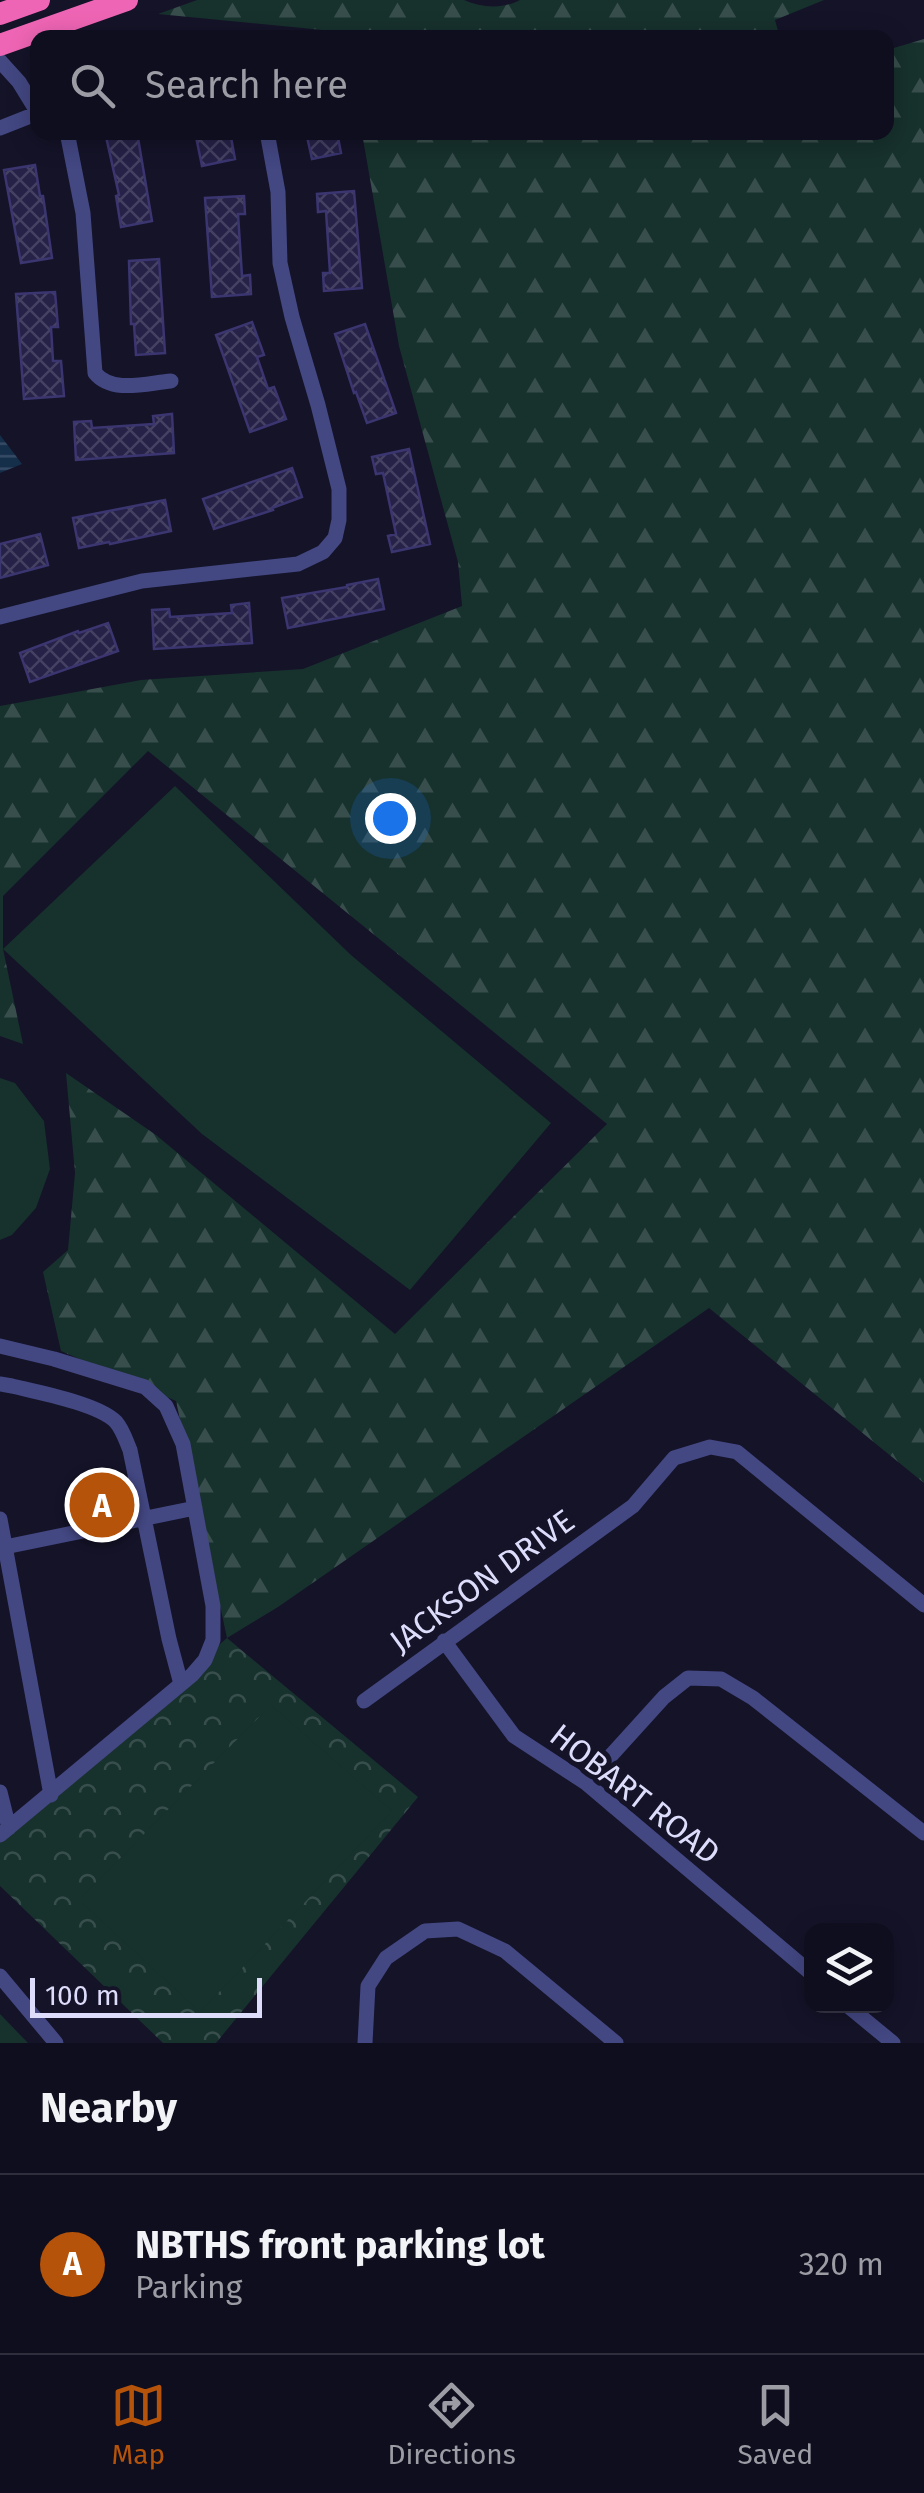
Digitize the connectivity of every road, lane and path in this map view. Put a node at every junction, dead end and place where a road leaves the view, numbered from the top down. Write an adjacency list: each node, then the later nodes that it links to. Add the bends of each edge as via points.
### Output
1 (38, 0): 3 (highway)
2 (127, 0): 4 (highway)
3 (0, 14)
4 (78, 27)
5 (30, 39): 6 (highway)
6 (0, 46)
7 (0, 61): 8 (street)
8 (30, 100)
9 (30, 117): 10 (street)
10 (0, 128)
11 (69, 140): 13 (street, via 83,213 95,372 112,386)
12 (268, 140): 14 (street, via 280,263 339,490 335,538 298,564 142,580)
13 (171, 381)
14 (0, 617)
15 (0, 1346): 17 (street, via 145,1387 166,1406 183,1444)
16 (0, 1384): 18 (street, via 114,1419 130,1450)
17 (195, 1508): 18 (street); 23 (street, via 213,1640 206,1660)
18 (144, 1517): 20 (street); 23 (street, via 169,1639)
19 (0, 1520): 20 (street)
20 (5, 1547): 27 (street)
21 (924, 1605): 22 (street, JACKSON DRIVE, via 736,1452 710,1447 674,1458 633,1506)
22 (444, 1641): 24 (street, JACKSON DRIVE); 25 (street, HOBART ROAD, via 514,1736)
23 (187, 1679): 27 (street)
24 (364, 1701)
25 (586, 1783): 29 (street, via 688,1678 721,1678); 30 (street, HOBART ROAD)
26 (0, 1792): 28 (street)
27 (51, 1795): 28 (street)
28 (4, 1832)
29 (924, 1833)
30 (804, 1967)
31 (0, 1976): 33 (street)
32 (857, 2013): 36 (street)
33 (56, 2043)
34 (365, 2043): 35 (street, via 368,1986 386,1958 425,1931 458,1930 505,1951)
35 (616, 2043)
36 (893, 2043)

